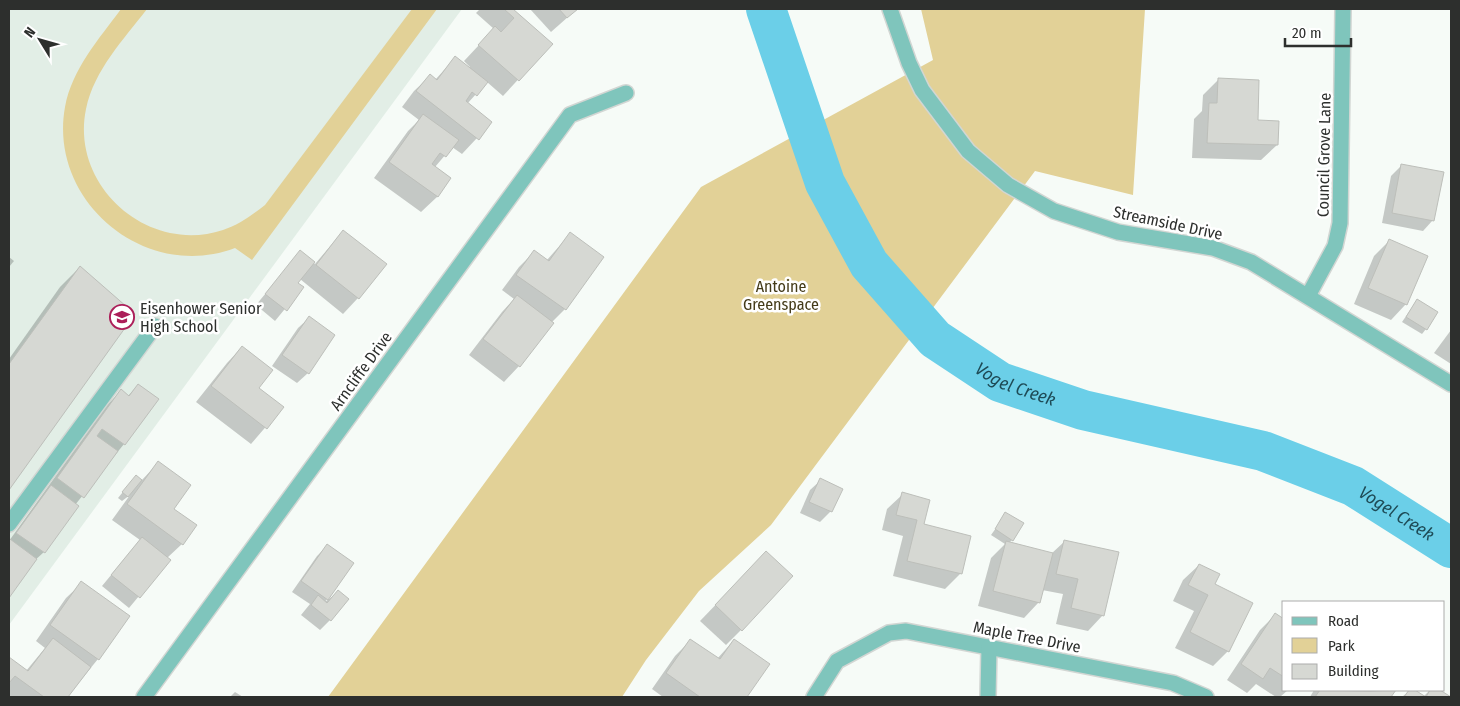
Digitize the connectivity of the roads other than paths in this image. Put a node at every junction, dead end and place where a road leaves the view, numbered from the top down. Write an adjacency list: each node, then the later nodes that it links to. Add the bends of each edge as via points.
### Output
1 (890, 9): 4 (street, Streamside Drive, via 922,90 968,151 1008,185 1054,211 1118,232 1213,248 1250,262)
2 (1344, 9): 4 (street, Council Grove Lane, via 1340,223 1335,246)
3 (626, 93): 9 (street, Arncliffe Drive, via 570,115)
4 (1308, 296): 6 (street, Streamside Drive)
5 (155, 326): 7 (street)
6 (1451, 384)
7 (9, 524)
8 (989, 647): 10 (street, Maple Tree Drive, via 906,631 889,633 837,661); 11 (street); 12 (street, Maple Tree Drive, via 1173,683)
9 (144, 697)
10 (814, 697)
11 (988, 697)
12 (1206, 697)

